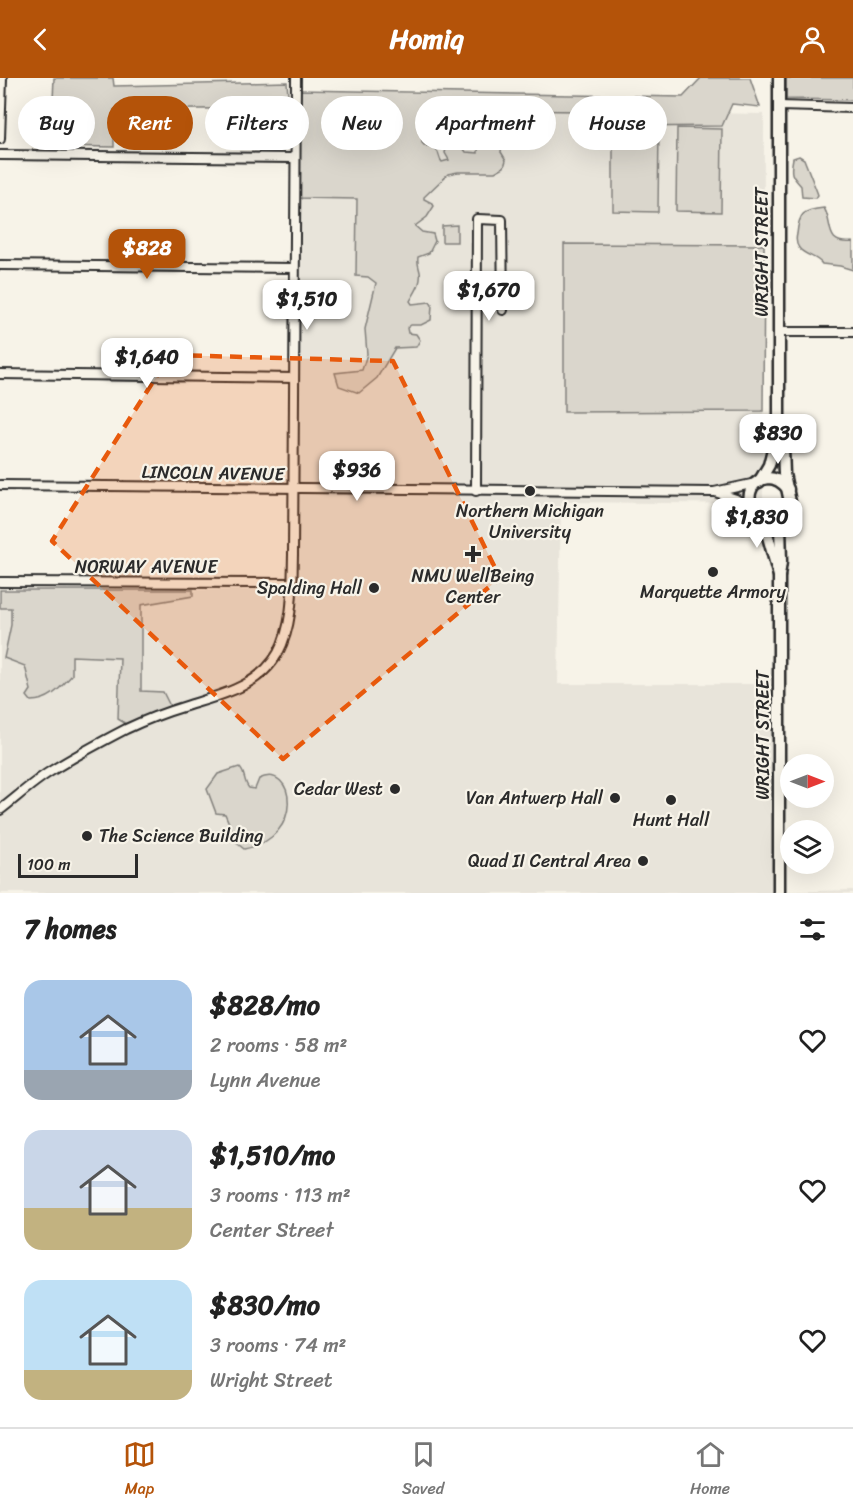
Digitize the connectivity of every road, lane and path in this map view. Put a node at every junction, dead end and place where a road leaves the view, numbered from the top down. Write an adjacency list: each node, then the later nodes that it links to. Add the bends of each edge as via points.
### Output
1 (2, 78): 6 (street)
2 (296, 78): 8 (street)
3 (779, 78): 4 (main road, WRIGHT STREET)
4 (778, 106): 5 (street); 12 (main road, WRIGHT STREET)
5 (853, 108)
6 (0, 139)
7 (0, 155): 8 (street)
8 (296, 158): 10 (street)
9 (0, 265): 10 (street)
10 (294, 268): 15 (street)
11 (503, 310): 20 (street, via 502,220 477,219)
12 (779, 332): 13 (street); 16 (main road, WRIGHT STREET)
13 (853, 332)
14 (0, 374): 15 (street)
15 (294, 378): 19 (street)
16 (779, 426): 17 (main road, WRIGHT STREET, via 769,465); 21 (main road, WRIGHT STREET)
17 (757, 482): 21 (main road, via 774,479); 22 (street, LINCOLN AVENUE); 23 (main road, via 750,493)
18 (0, 485): 19 (street, LINCOLN AVENUE)
19 (294, 489): 20 (street, LINCOLN AVENUE); 27 (street)
20 (476, 490): 22 (street, LINCOLN AVENUE)
21 (788, 490): 24 (main road, via 790,502)
22 (714, 492): 23 (street, LINCOLN AVENUE)
23 (752, 511): 24 (main road, via 768,520); 25 (main road, WRIGHT STREET, via 767,533)
24 (785, 513): 25 (main road, WRIGHT STREET, via 779,531)
25 (779, 576): 29 (main road, WRIGHT STREET)
26 (0, 582): 27 (street, NORWAY AVENUE)
27 (292, 583): 28 (street, via 286,634 268,666 255,678 239,689 122,732 49,772)
28 (0, 810)
29 (779, 893)

